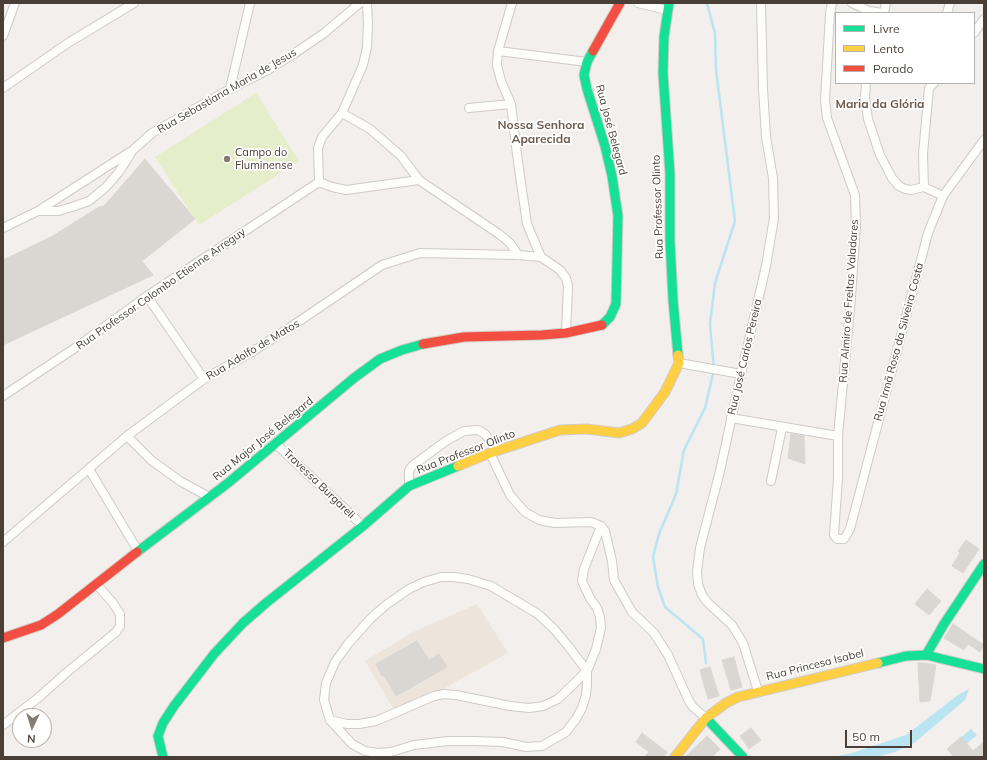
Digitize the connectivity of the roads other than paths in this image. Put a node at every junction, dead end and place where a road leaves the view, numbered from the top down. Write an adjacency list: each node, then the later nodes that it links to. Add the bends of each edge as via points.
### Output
1 (15, 3): 16 (street)
2 (134, 3): 21 (street, via 68,43)
3 (250, 3): 22 (street)
4 (360, 3): 22 (street, Rua Sebastiana Maria de Jesus, via 300,50)
5 (367, 3): 25 (street, via 367,47 363,65)
6 (512, 3): 17 (street)
7 (620, 3): 18 (street, Rua José Belegard)
8 (638, 3): 12 (street)
9 (762, 3): 39 (street, Rua José Carlos Pereira, via 763,89 766,137 774,178 774,218 766,266)
10 (832, 3): 45 (street, Rua Almiro de Freitas Valadares, via 825,100 827,118 855,195 856,225)
11 (852, 3): 13 (street)
12 (668, 7): 38 (street, Rua Professor Olinto, via 663,73 670,174 673,300)
13 (876, 12)
14 (984, 19): 15 (street)
15 (975, 32)
16 (3, 36)
17 (498, 51): 18 (street); 23 (street, via 497,65)
18 (587, 62): 37 (street, Rua José Belegard, via 584,75 605,146 618,216 616,304 610,317 601,326)
19 (866, 84): 30 (street, via 868,119 880,155 892,178 905,189)
20 (930, 85): 30 (street, via 923,154)
21 (3, 88)
22 (230, 89): 27 (street, Rua Sebastiana Maria de Jesus, via 152,133)
23 (511, 104): 24 (street); 35 (street, via 527,224)
24 (469, 108)
25 (342, 113): 28 (street, via 370,129 401,156); 29 (street, via 322,137 318,148)
26 (984, 140): 31 (street, Rua Irmã Rosa da Silveira Costa)
27 (133, 150): 32 (street, Rua Sebastiana Maria de Jesus); 32 (street, Rua Sebastiana Maria de Jesus, via 119,172 89,201 72,207)
28 (418, 180): 29 (street, via 346,190); 34 (street, via 499,234 510,243)
29 (319, 182): 36 (street, Rua Professor Colombo Etienne Arreguy)
30 (924, 187): 31 (street)
31 (943, 196): 54 (street, Rua Irmã Rosa da Silveira Costa, via 928,232 850,529 842,540 835,538)
32 (38, 212): 33 (street, Rua Sebastiana Maria de Jesus)
33 (3, 228)
34 (518, 255): 35 (street, Rua Adolfo de Matos); 40 (street, Rua Adolfo de Matos, via 420,253 382,265 252,352)
35 (541, 257): 37 (street, Rua Adolfo de Matos, via 560,270 566,278)
36 (147, 296): 40 (street); 41 (street, Rua Professor Colombo Etienne Arreguy)
37 (566, 333): 46 (street, Rua Major José Belegard, via 464,337 402,350 380,359 354,378)
38 (679, 363): 39 (street); 47 (street, Rua Professor Olinto, via 665,392 642,423 632,429 619,433 560,430)
39 (741, 374): 42 (street, Rua José Carlos Pereira)
40 (204, 379): 44 (street, Rua Adolfo de Matos)
41 (3, 396)
42 (731, 418): 43 (street); 63 (street, Rua José Carlos Pereira, via 700,548 698,584 702,595 732,625 743,643)
43 (782, 428): 45 (street); 49 (street)
44 (127, 436): 48 (street, Rua Adolfo de Matos); 51 (street, via 151,460 180,481)
45 (838, 436): 54 (street, Rua Almiro de Freitas Valadares)
46 (275, 443): 51 (street, Rua Major José Belegard); 52 (street, Travessa Burgareli)
47 (493, 452): 50 (street, Rua Professor Olinto); 50 (street, via 485,434 478,430 464,431 412,466 409,471); 53 (street, via 510,495 525,512 539,520 555,523 591,522)
48 (89, 468): 55 (street, Rua Adolfo de Matos); 56 (street)
49 (771, 481)
50 (409, 486): 52 (street, Rua Professor Olinto)
51 (210, 497): 56 (street, Rua Major José Belegard)
52 (363, 526): 67 (street, Rua Professor Olinto, via 260,608 214,654 164,723 158,736)
53 (601, 526): 62 (street, via 584,569 582,581 597,608 601,628); 65 (street, via 608,541 614,580 622,595 632,612 654,633 668,655 693,707)
54 (834, 532)
55 (3, 542)
56 (138, 551): 58 (street, Rua Major José Belegard)
57 (984, 564): 60 (street)
58 (97, 585): 59 (street, Rua Major José Belegard, via 41,625); 66 (street, via 114,603 120,614 120,626)
59 (3, 638)
60 (926, 655): 61 (street, Rua Princesa Isabel); 63 (street, Rua Princesa Isabel, via 906,656)
61 (984, 669)
62 (587, 671): 64 (street, via 558,698 543,706 516,707 444,694 376,722 347,724); 64 (street, via 586,695 576,719 566,732 542,746 526,747 488,741 448,741 377,753 365,751 352,744); 64 (street, via 554,629 531,609 491,586 468,579 441,578 409,588 370,619 348,644 335,662 326,683 324,700)
63 (758, 691): 65 (street, Rua Princesa Isabel, via 726,703)
64 (330, 720)
65 (709, 720): 68 (street, Rua Princesa Isabel); 69 (street)
66 (3, 726)
67 (163, 757)
68 (675, 757)
69 (743, 757)

